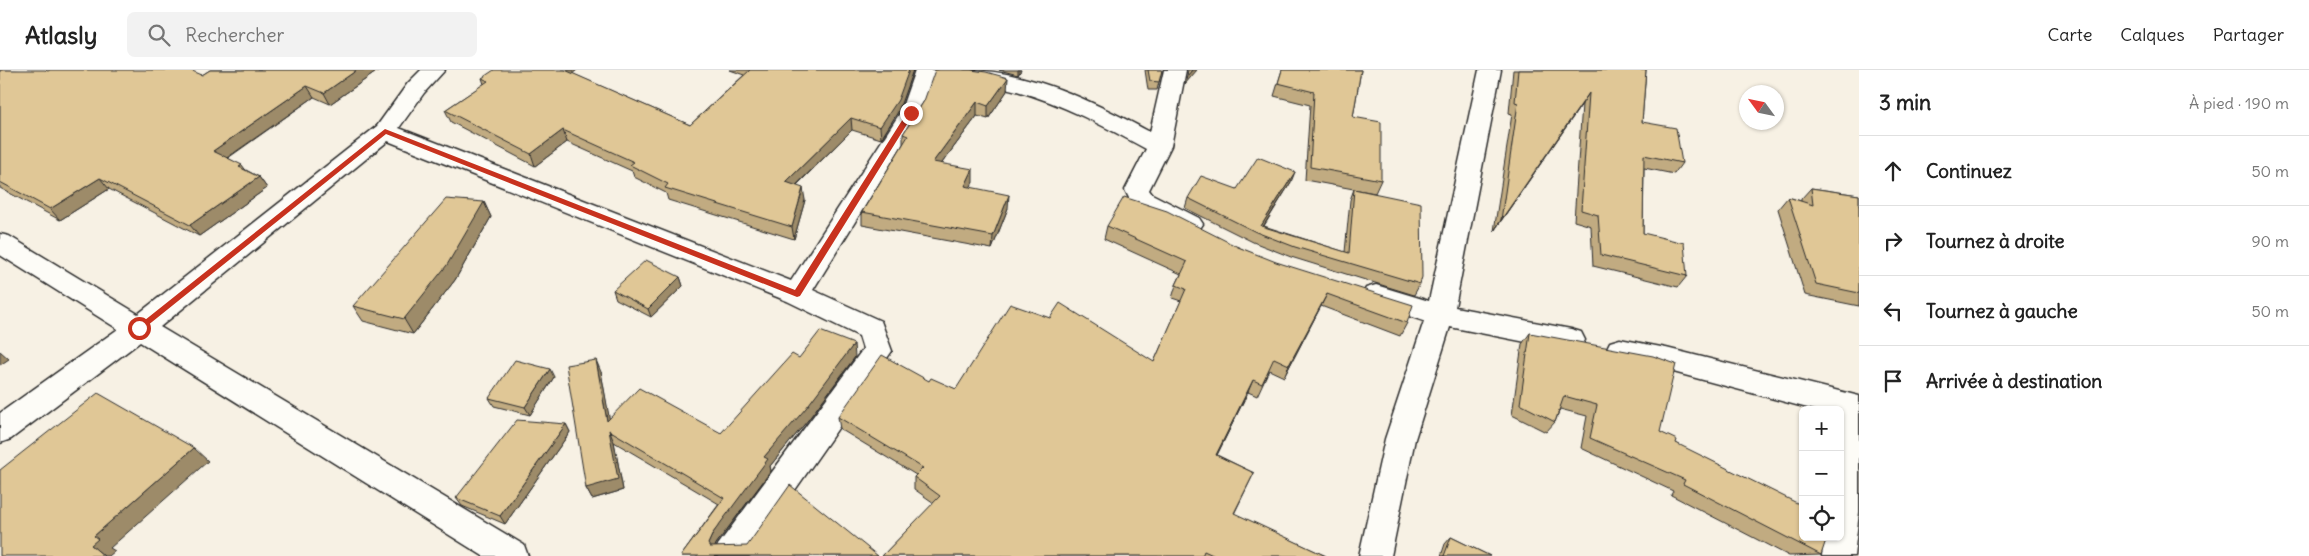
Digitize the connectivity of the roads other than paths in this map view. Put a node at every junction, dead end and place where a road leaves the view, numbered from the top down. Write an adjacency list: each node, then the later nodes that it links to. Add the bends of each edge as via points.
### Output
1 (434, 70): 5 (street, via 416,88)
2 (1175, 70): 6 (street)
3 (1490, 70): 11 (street)
4 (938, 71): 6 (street, via 988,76 1070,100); 10 (street)
5 (385, 131): 10 (street); 12 (street)
6 (1159, 146): 7 (street, via 1137,190 1142,200)
7 (1208, 234)
8 (0, 243): 12 (street)
9 (1356, 289): 11 (street)
10 (797, 294): 16 (street, via 871,329 878,351)
11 (1440, 315): 13 (street, via 1666,359); 17 (street, via 1400,439)
12 (139, 328): 14 (street); 15 (street)
13 (1857, 408): 18 (street)
14 (0, 430)
15 (512, 556)
16 (730, 556)
17 (1376, 556)
18 (1838, 556)

